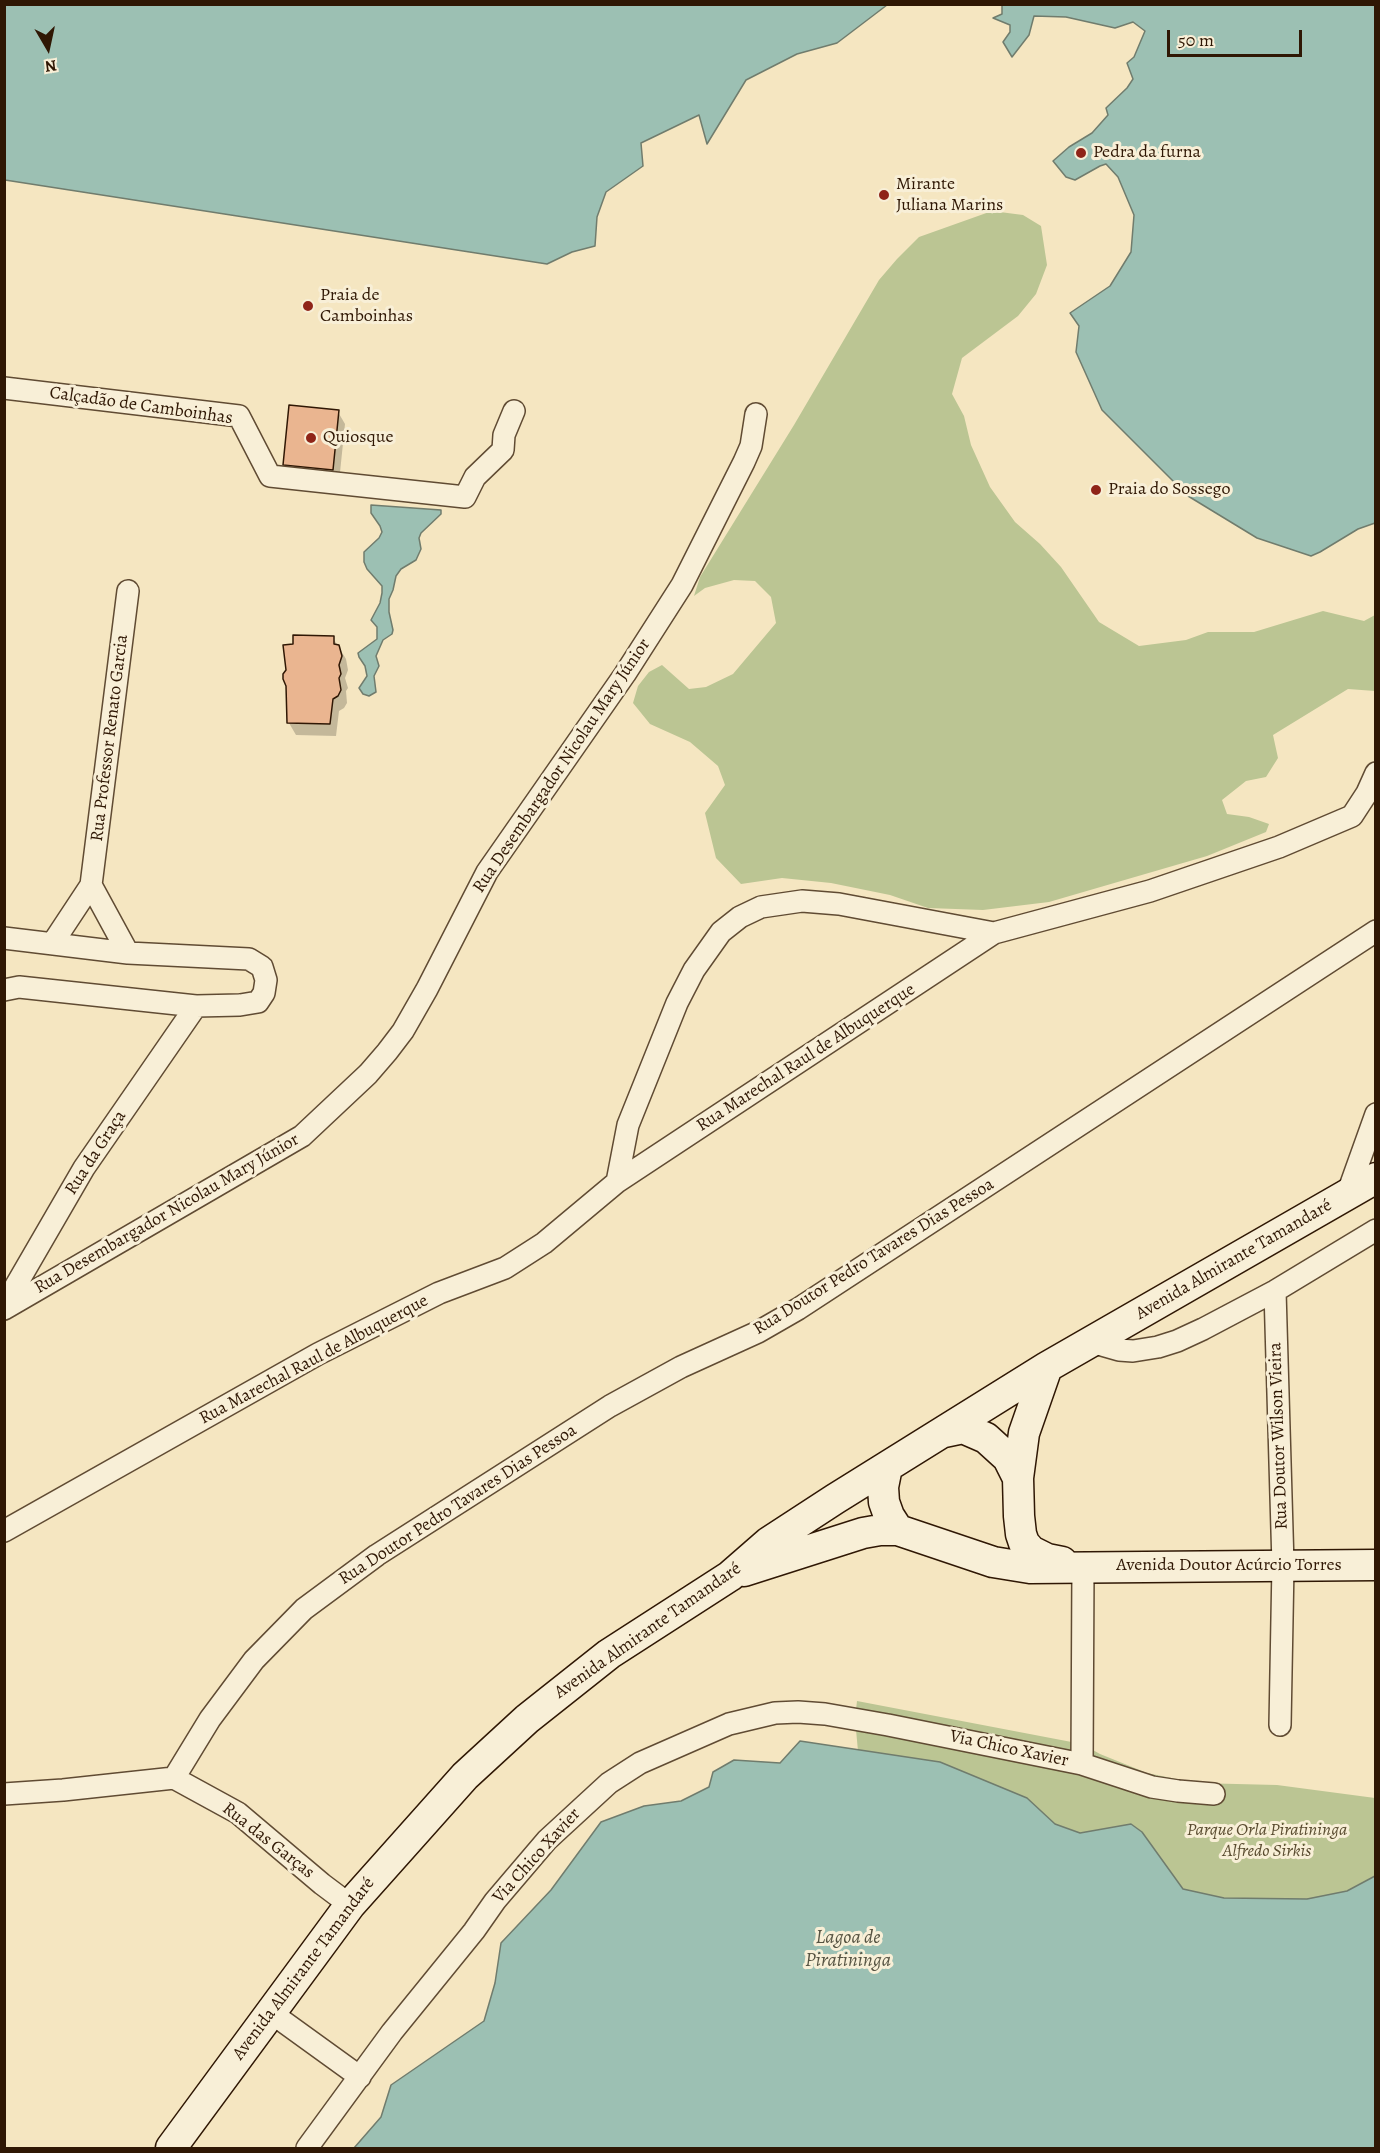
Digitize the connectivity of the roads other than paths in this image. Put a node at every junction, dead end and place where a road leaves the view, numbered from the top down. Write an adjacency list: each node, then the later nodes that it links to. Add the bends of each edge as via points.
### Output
1 (4, 388): 2 (street, Calçadão de Camboinhas, via 239,416 270,476 465,497 475,477 503,450 504,435)
2 (514, 411)
3 (756, 414): 20 (street, Rua Desembargador Nicolau Mary Júnior, via 751,446 682,585 487,872 408,1022 381,1060 302,1136)
4 (128, 591): 6 (street, Rua Professor Renato Garcia)
5 (1376, 773): 8 (street, Rua Marechal Raul de Albuquerque, via 1352,816 1279,847 1150,891)
6 (92, 885): 10 (street, Rua Professor Renato Garcia); 11 (street)
7 (1376, 931): 36 (street, Rua Doutor Pedro Tavares Dias Pessoa, via 798,1309 610,1406 377,1555 304,1610 254,1660 210,1719)
8 (994, 933): 16 (street, Rua Marechal Raul de Albuquerque); 16 (street, Rua Marechal Raul de Albuquerque, via 839,904 802,901 761,907 740,917 721,932 677,1003 628,1125)
9 (4, 938): 10 (street)
10 (52, 944): 11 (street)
11 (128, 953): 13 (street, via 249,959 262,967 266,980 258,1002)
12 (4, 990): 13 (street, via 19,987)
13 (196, 1006): 20 (street, Rua da Graça, via 84,1168)
14 (1376, 1114): 17 (street)
15 (1376, 1178): 17 (street, Avenida Almirante Tamandaré)
16 (617, 1182): 28 (street, Rua Marechal Raul de Albuquerque, via 544,1243 505,1268 439,1293 318,1354)
17 (1347, 1195): 21 (street, Avenida Almirante Tamandaré)
18 (1376, 1230): 19 (street, Avenida Almirante Tamandaré)
19 (1275, 1291): 21 (street, Avenida Almirante Tamandaré, via 1203,1329 1158,1347 1126,1351); 30 (street, Rua Doutor Wilson Vieira)
20 (4, 1308)
21 (1091, 1342): 22 (street, Avenida Almirante Tamandaré)
22 (1047, 1367): 23 (street, Avenida Almirante Tamandaré); 25 (street, Avenida Doutor Acúrcio Torres, via 1024,1433)
23 (944, 1432): 24 (street, Avenida Almirante Tamandaré); 25 (street, via 963,1428 986,1438 1008,1458)
24 (887, 1467): 27 (street, via 884,1502); 33 (street, Avenida Almirante Tamandaré, via 769,1542)
25 (1018, 1478): 26 (street, Avenida Doutor Acúrcio Torres)
26 (1019, 1516): 29 (street, via 1003,1543 986,1552); 32 (street, Avenida Doutor Acúrcio Torres, via 1021,1534 1031,1551)
27 (898, 1530): 29 (street, Avenida Doutor Acúrcio Torres); 33 (street, Avenida Doutor Acúrcio Torres, via 863,1533)
28 (4, 1531)
29 (963, 1552): 32 (street, Avenida Doutor Acúrcio Torres, via 1030,1568)
30 (1283, 1565): 31 (street, Avenida Doutor Acúrcio Torres); 32 (street, Avenida Doutor Acúrcio Torres); 34 (street, Rua Doutor Wilson Vieira)
31 (1376, 1565)
32 (1083, 1567): 35 (street)
33 (730, 1576): 39 (street, Avenida Almirante Tamandaré, via 609,1654 527,1719 465,1776)
34 (1281, 1725)
35 (1082, 1764): 38 (street, Via Chico Xavier, via 1152,1786); 41 (street, Via Chico Xavier, via 825,1714 775,1713 729,1724 640,1763 609,1783 547,1840 495,1901)
36 (174, 1778): 37 (street); 39 (street, Rua das Garças, via 238,1813)
37 (4, 1794)
38 (1214, 1794)
39 (350, 1905): 40 (street, Avenida Almirante Tamandaré)
40 (270, 2012): 41 (street); 42 (street, Avenida Almirante Tamandaré)
41 (360, 2077): 43 (street, Via Chico Xavier)
42 (171, 2148)
43 (307, 2148)

